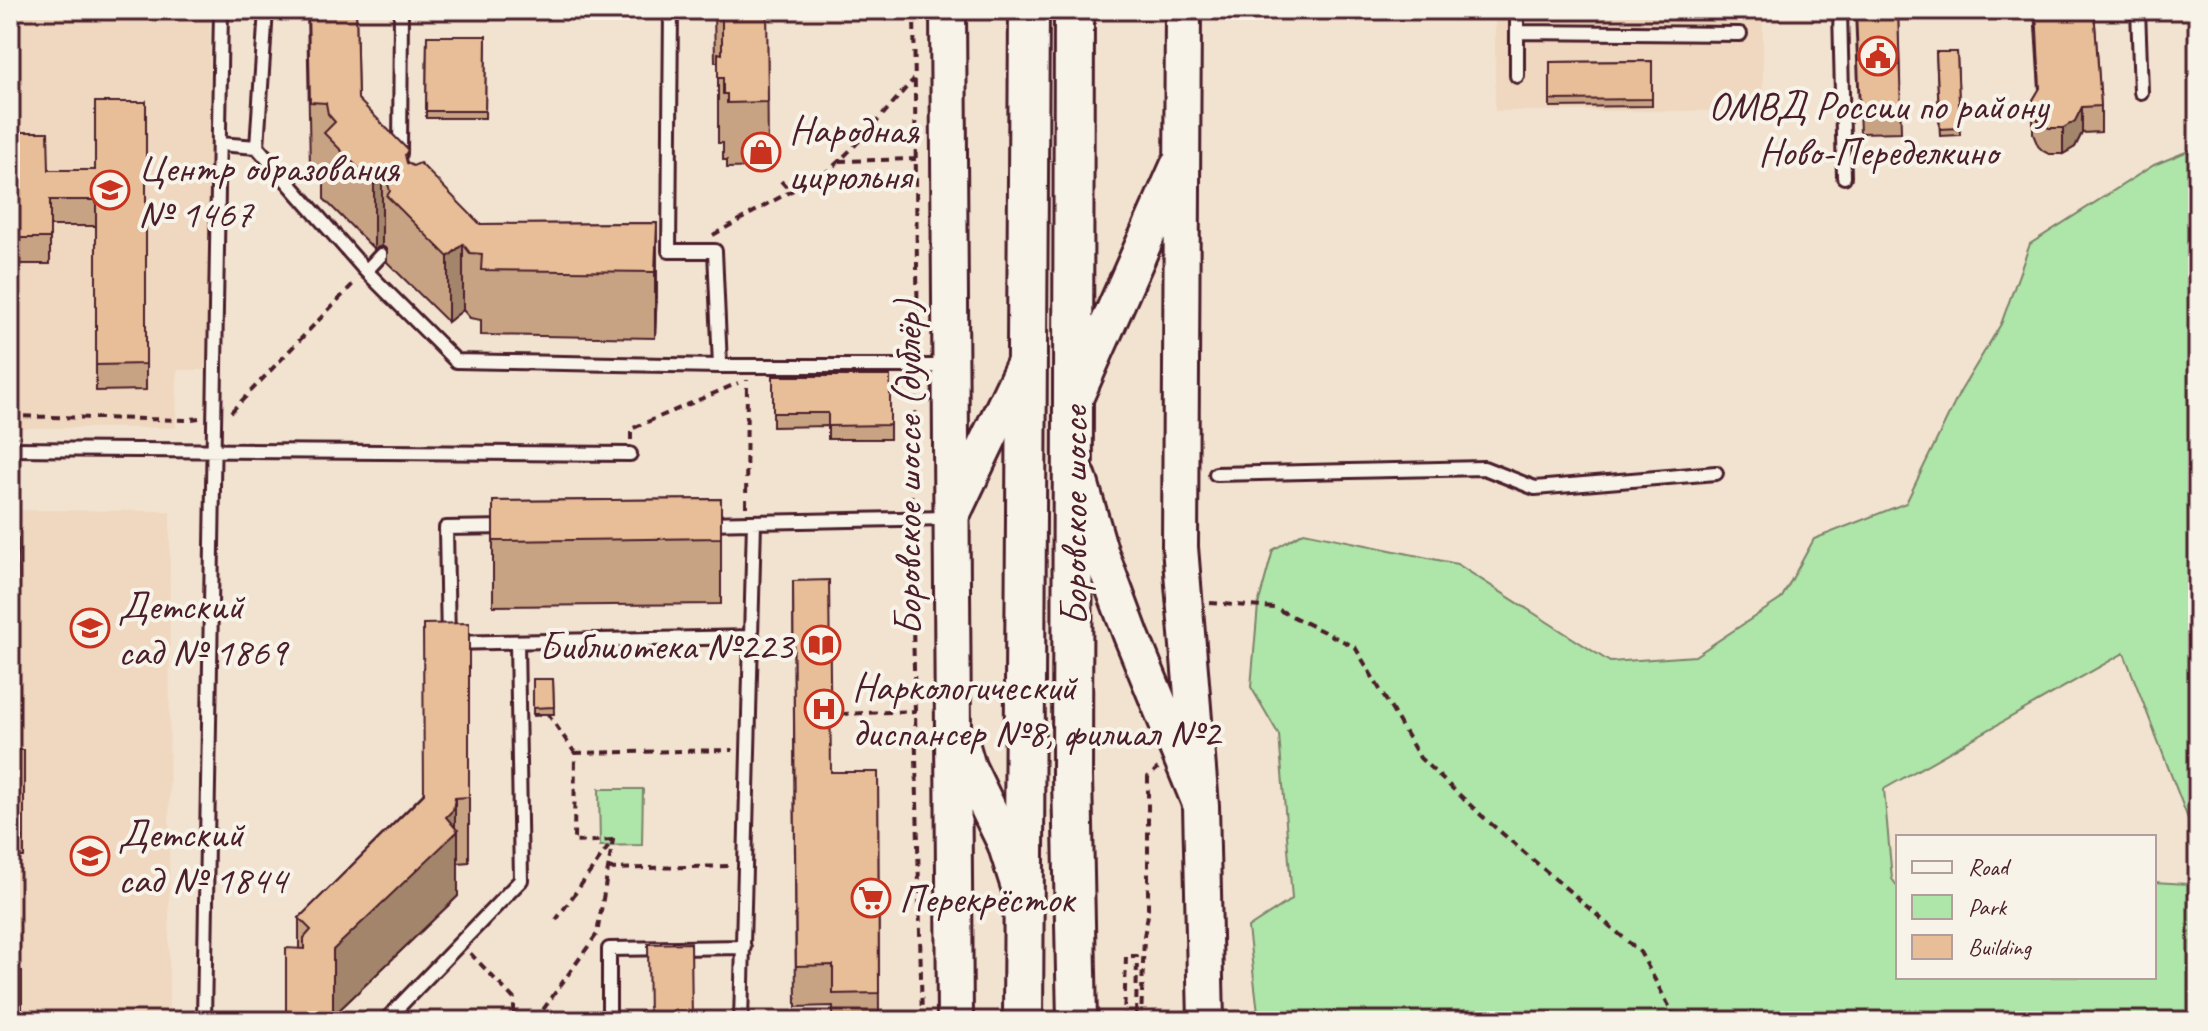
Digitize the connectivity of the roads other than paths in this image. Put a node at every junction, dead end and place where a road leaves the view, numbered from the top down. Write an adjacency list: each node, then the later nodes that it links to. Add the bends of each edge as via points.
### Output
1 (221, 10): 16 (lane)
2 (266, 10): 17 (lane)
3 (401, 10): 19 (lane, via 399,153)
4 (671, 10): 22 (lane)
5 (948, 10): 27 (street, Боровское шоссе (дублёр))
6 (1029, 10): 25 (main road, Боровское шоссе)
7 (1074, 10): 28 (main road, Боровское шоссе)
8 (1183, 10): 18 (street)
9 (1517, 10): 12 (lane)
10 (1840, 10): 20 (lane)
11 (2138, 10): 15 (lane)
12 (1517, 32): 13 (lane); 14 (lane)
13 (1740, 34)
14 (1517, 76)
15 (2141, 92)
16 (219, 144): 17 (lane); 30 (lane)
17 (257, 147): 24 (lane)
18 (1183, 153): 28 (street); 42 (street, via 1180,547)
19 (409, 163)
20 (1844, 177)
21 (654, 251): 22 (lane)
22 (669, 251): 26 (lane, via 715,251)
23 (381, 255): 24 (lane)
24 (366, 271): 26 (lane, via 456,361)
25 (1028, 357): 35 (street); 43 (main road, Боровское шоссе)
26 (720, 366): 27 (lane)
27 (950, 366): 35 (street, Боровское шоссе (дублёр))
28 (1073, 403): 32 (main road, Боровское шоссе)
29 (10, 449): 30 (lane)
30 (214, 450): 31 (lane); 45 (lane)
31 (630, 454)
32 (1073, 458): 42 (street, via 1101,554); 51 (main road, Боровское шоссе)
33 (1716, 473): 34 (lane, via 1535,488 1484,468)
34 (1216, 474)
35 (951, 518): 36 (lane); 41 (street, Боровское шоссе (дублёр))
36 (750, 522): 37 (lane); 39 (lane)
37 (699, 523)
38 (525, 527): 40 (lane, via 446,528 448,643)
39 (753, 637): 40 (lane); 44 (lane)
40 (517, 642): 46 (lane, via 521,880)
41 (952, 712): 43 (street, via 968,767 1005,843); 49 (street, Боровское шоссе (дублёр))
42 (1201, 806): 52 (street)
43 (1024, 902): 50 (main road, Боровское шоссе)
44 (744, 947): 47 (lane, via 609,949); 48 (lane)
45 (204, 1021)
46 (385, 1021)
47 (609, 1021)
48 (741, 1021)
49 (955, 1021)
50 (1023, 1021)
51 (1077, 1021)
52 (1206, 1021)

